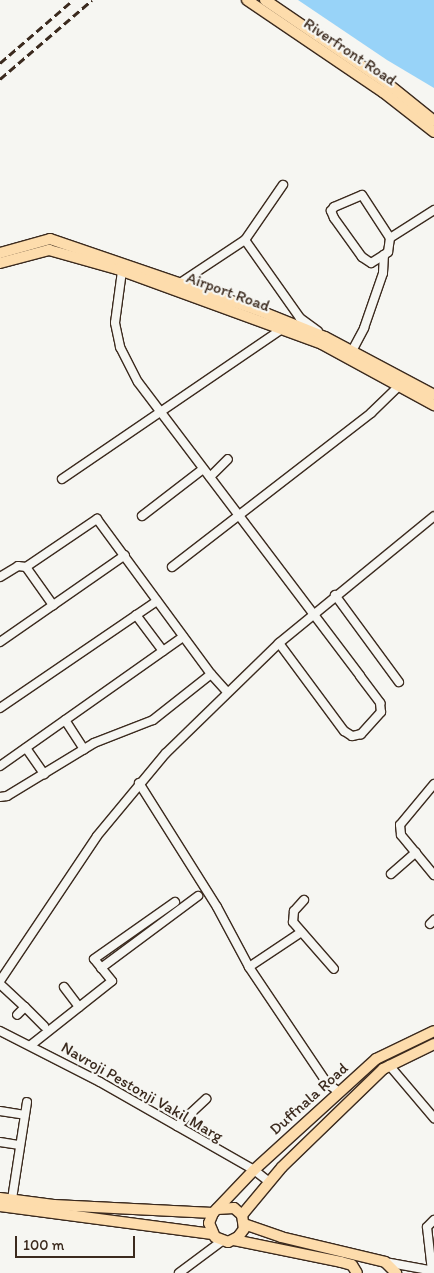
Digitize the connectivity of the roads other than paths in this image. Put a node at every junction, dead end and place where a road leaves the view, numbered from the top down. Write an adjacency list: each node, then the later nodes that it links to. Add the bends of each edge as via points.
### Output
1 (247, 0): 4 (main road, Riverfront Road, via 383,92)
2 (265, 0): 3 (main road, Riverfront Road, via 388,84)
3 (434, 121)
4 (434, 132)
5 (283, 185): 8 (street)
6 (434, 210): 7 (street)
7 (390, 238): 10 (street, via 388,252); 10 (street, via 362,195 341,203 331,211 366,260 371,263)
8 (245, 240): 13 (street); 15 (street, via 300,318)
9 (0, 253): 13 (main road, Airport Road, via 50,240)
10 (384, 255): 16 (street, via 383,273 364,328)
11 (0, 263): 12 (main road, Airport Road, via 49,250)
12 (122, 271): 14 (main road, Airport Road); 20 (street, via 115,323 120,346 138,382)
13 (180, 283): 15 (main road, Airport Road)
14 (283, 328): 17 (main road, Airport Road, via 322,344); 20 (street)
15 (325, 337): 16 (main road, Airport Road)
16 (352, 351): 18 (main road, Airport Road)
17 (399, 386): 19 (main road, Airport Road); 25 (street, via 371,413)
18 (434, 395)
19 (434, 405)
20 (161, 412): 22 (street); 24 (street)
21 (228, 459): 23 (street)
22 (203, 469): 23 (street); 26 (street)
23 (210, 477): 25 (street)
24 (62, 479)
25 (238, 513): 30 (street); 35 (street)
26 (142, 516)
27 (434, 516): 32 (street)
28 (125, 555): 29 (street, via 100,521 93,519); 33 (street); 34 (street)
29 (26, 567): 31 (street, via 18,566); 34 (street)
30 (172, 567)
31 (0, 577)
32 (335, 595): 35 (street); 42 (street)
33 (157, 601): 36 (street); 37 (street)
34 (53, 605): 38 (street)
35 (313, 614): 39 (street); 39 (street, via 380,703 381,712 361,734 352,736 344,730)
36 (136, 615): 40 (street); 44 (street)
37 (183, 637): 40 (street); 41 (street)
38 (0, 642)
39 (279, 643): 43 (street)
40 (163, 651): 45 (street)
41 (211, 674): 43 (street); 47 (street, via 153,720)
42 (399, 682)
43 (228, 692): 50 (street)
44 (0, 708)
45 (65, 720): 46 (street); 47 (street)
46 (26, 748): 48 (street); 49 (street)
47 (84, 749): 49 (street)
48 (0, 766)
49 (44, 774): 52 (street)
50 (139, 783): 60 (street, via 217,907); 63 (street, via 97,836)
51 (434, 784): 53 (street, via 400,825 401,835)
52 (0, 797)
53 (416, 852): 54 (street); 55 (street)
54 (391, 874)
55 (434, 875)
56 (198, 896): 61 (street)
57 (304, 900): 59 (street, via 292,916)
58 (175, 902): 61 (street, via 94,960)
59 (300, 933): 60 (street); 62 (street)
60 (249, 967): 74 (street, via 327,1083)
61 (101, 968): 66 (street, via 112,982)
62 (334, 969)
63 (0, 982): 65 (street)
64 (64, 987): 66 (street)
65 (25, 1007): 67 (street); 68 (street)
66 (79, 1007): 72 (street)
67 (18, 1014)
68 (44, 1026)
69 (0, 1031): 72 (street, Navroji Pestonji Vakil Marg)
70 (434, 1031): 74 (main road, Duffnala Road, via 376,1059)
71 (434, 1044): 73 (main road)
72 (31, 1045): 80 (street, Navroji Pestonji Vakil Marg)
73 (389, 1065): 79 (street); 84 (main road)
74 (339, 1092): 83 (main road, Duffnala Road)
75 (206, 1099): 80 (street)
76 (27, 1102): 78 (street)
77 (0, 1112): 78 (street)
78 (25, 1115): 82 (street)
79 (434, 1118)
80 (177, 1126): 83 (street, Navroji Pestonji Vakil Marg)
81 (0, 1142): 82 (street)
82 (20, 1145): 86 (street)
83 (254, 1170): 84 (street, Navroji Pestonji Vakil Marg); 88 (main road, Duffnala Road)
84 (268, 1181): 89 (main road)
85 (0, 1198): 86 (main road)
86 (12, 1199): 88 (main road, via 54,1206)
87 (0, 1206): 91 (main road)
88 (215, 1211): 89 (main road, via 234,1208); 91 (main road, via 209,1223)
89 (243, 1220): 92 (main road, via 242,1234); 94 (main road, via 281,1237)
90 (434, 1220): 95 (street, via 427,1227)
91 (212, 1234): 93 (main road)
92 (234, 1240): 93 (main road); 97 (main road, via 341,1262 352,1265)
93 (222, 1241): 96 (street)
94 (381, 1262): 95 (street); 97 (main road, via 367,1263); 98 (main road)
95 (433, 1271)
96 (179, 1273)
97 (358, 1273)
98 (396, 1273)

